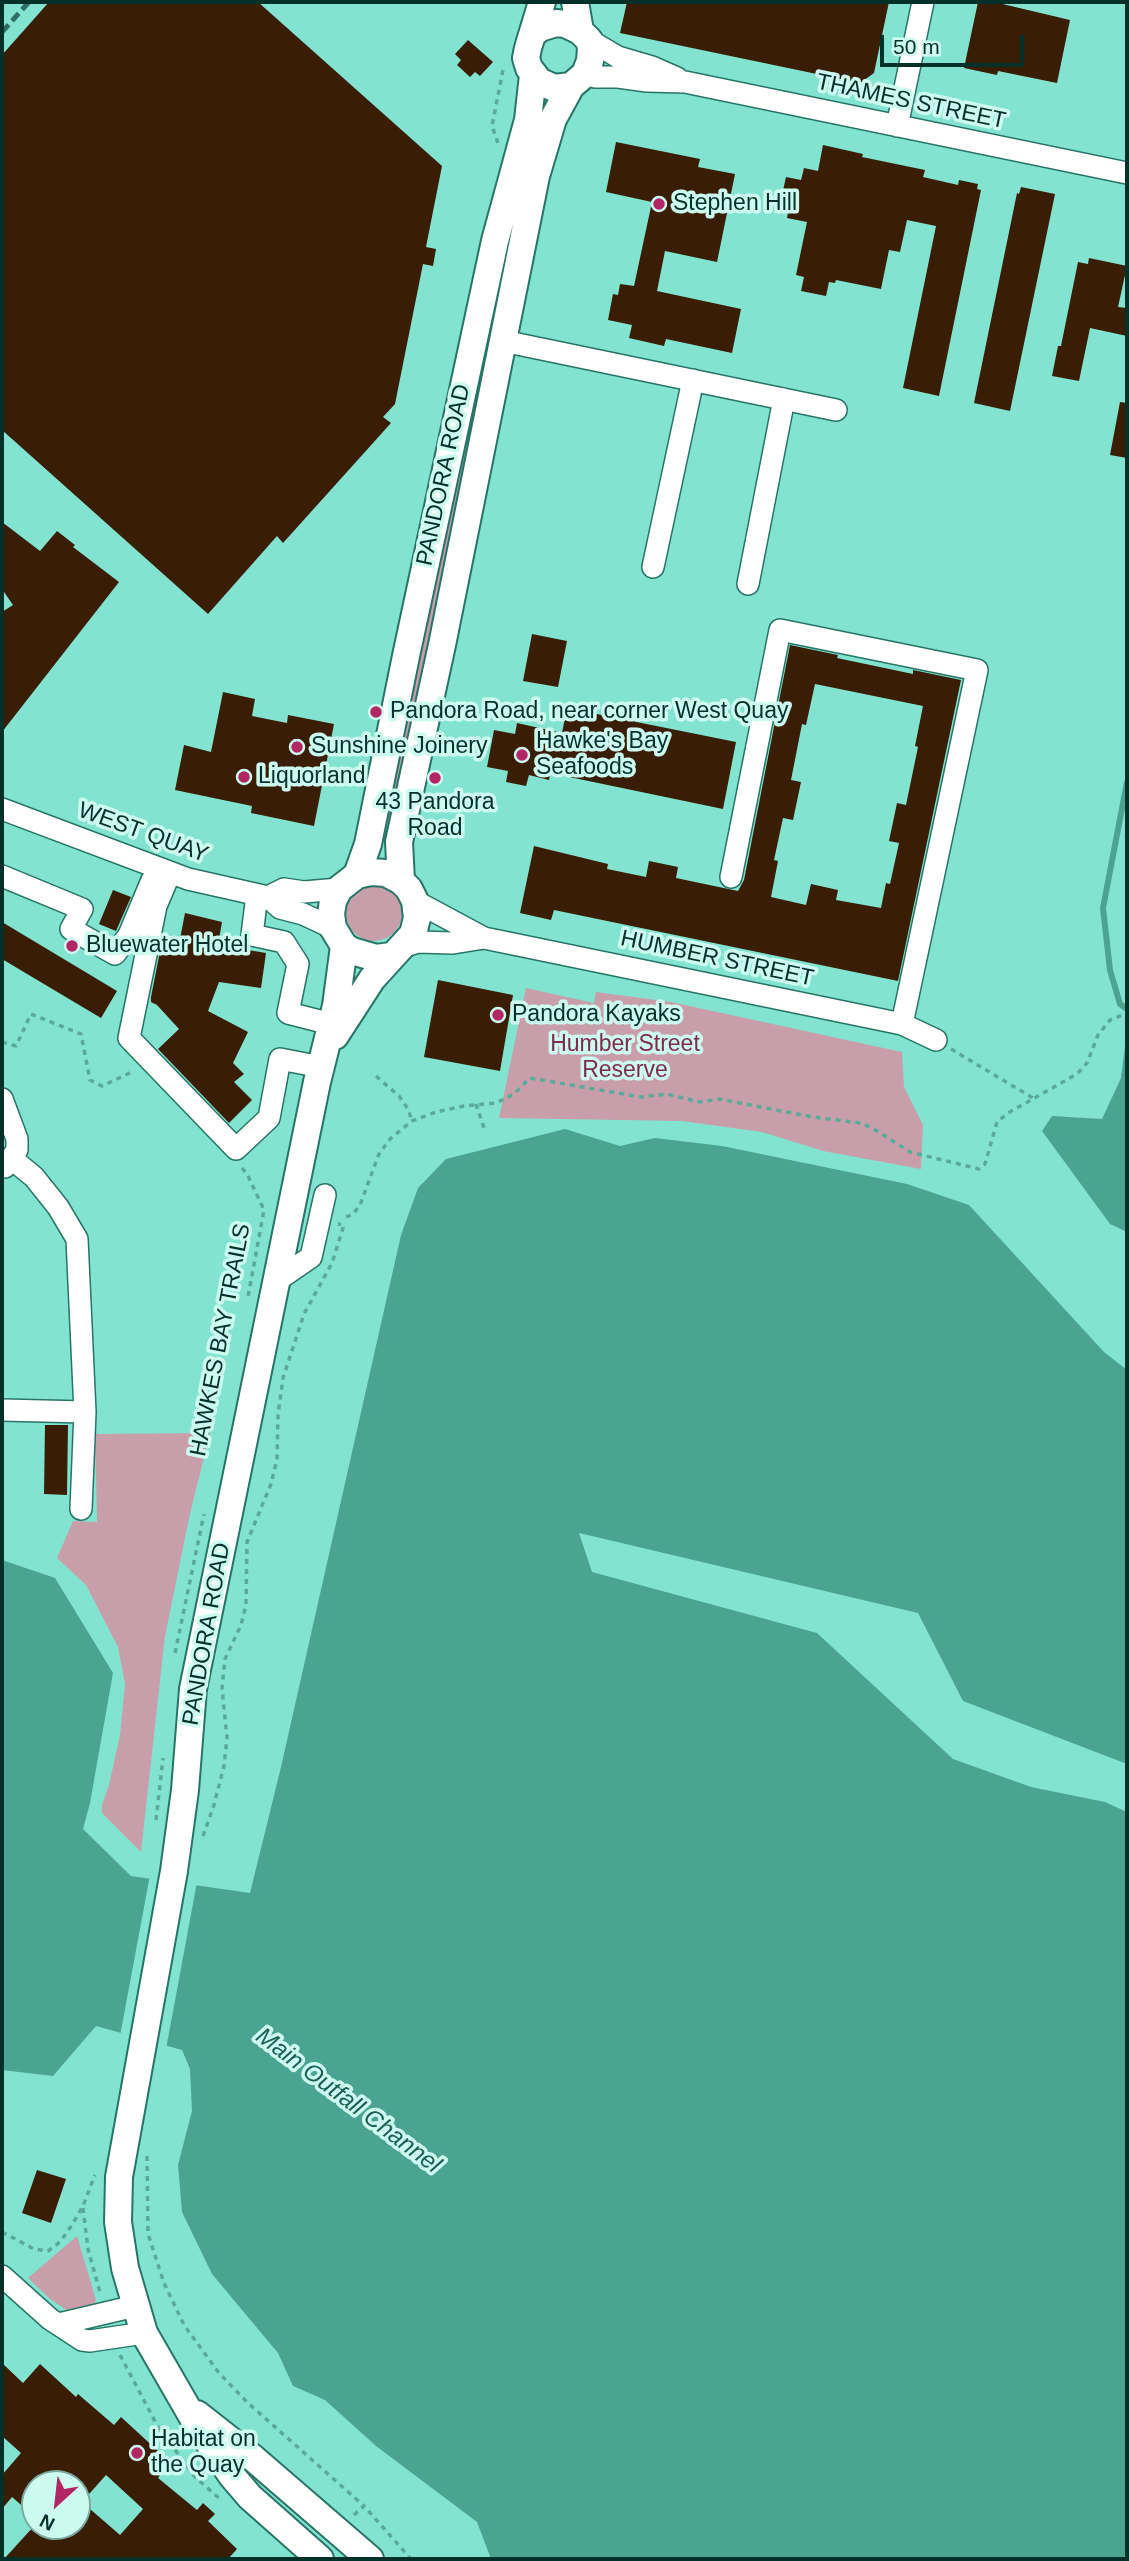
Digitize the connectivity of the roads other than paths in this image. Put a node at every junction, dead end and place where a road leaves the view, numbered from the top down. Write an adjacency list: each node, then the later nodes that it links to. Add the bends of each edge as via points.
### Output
1 (542, 2): 4 (main road)
2 (575, 2): 5 (main road)
3 (923, 2): 9 (street)
4 (533, 34): 5 (main road, via 556,23); 6 (main road, via 526,58)
5 (584, 36): 7 (main road, via 590,61); 8 (street, THAMES STREET, via 618,57)
6 (533, 75): 7 (main road, via 554,88); 21 (main road, PANDORA ROAD, via 528,120 495,241 368,844)
7 (578, 80): 8 (street, THAMES STREET, via 618,77); 11 (main road, PANDORA ROAD, via 553,119 543,147)
8 (685, 82): 9 (street, THAMES STREET)
9 (897, 126): 10 (street, THAMES STREET)
10 (1127, 173)
11 (503, 341): 12 (street); 22 (main road, PANDORA ROAD, via 400,842)
12 (692, 380): 13 (street); 15 (street)
13 (784, 399): 14 (street); 16 (street)
14 (836, 410)
15 (653, 567)
16 (748, 584)
17 (2, 809): 18 (street, WEST QUAY)
18 (163, 871): 19 (street, via 115,954 71,929 82,909); 23 (street, WEST QUAY); 29 (street, via 129,1038 236,1149 269,1118 280,1059)
19 (2, 876)
20 (731, 877): 27 (street, via 780,630 977,670)
21 (348, 882): 22 (main road, via 371,872 386,873); 23 (street, WEST QUAY); 24 (main road, via 333,901 331,914)
22 (408, 891): 25 (street, HUMBER STREET); 26 (main road, via 417,918 413,934)
23 (263, 896): 24 (street, WEST QUAY); 29 (street, via 252,934 284,942 298,964 288,1013)
24 (339, 937): 26 (main road, via 361,956 376,958); 29 (main road, PANDORA ROAD, via 340,985)
25 (484, 939): 26 (street, HUMBER STREET, via 418,942); 27 (street, HUMBER STREET)
26 (396, 952): 29 (main road)
27 (902, 1024): 28 (street, HUMBER STREET)
28 (936, 1040)
29 (326, 1047): 33 (main road, PANDORA ROAD)
30 (2, 1099): 31 (street, via 17,1139 17,1150)
31 (7, 1164): 35 (street, via 34,1177 77,1239)
32 (325, 1195): 33 (street, via 311,1257)
33 (276, 1281): 38 (main road, PANDORA ROAD, via 193,1689 174,1871 119,2177 118,2222)
34 (2, 1410): 35 (street)
35 (85, 1412): 36 (street)
36 (81, 1509)
37 (2, 2276): 39 (street)
38 (135, 2306): 39 (street); 40 (main road, PANDORA ROAD)
39 (59, 2324): 40 (street, via 90,2341)
40 (144, 2333): 41 (main road, PANDORA ROAD)
41 (187, 2407): 42 (main road, PANDORA ROAD, via 244,2490); 43 (main road)
42 (320, 2559)
43 (370, 2559)

